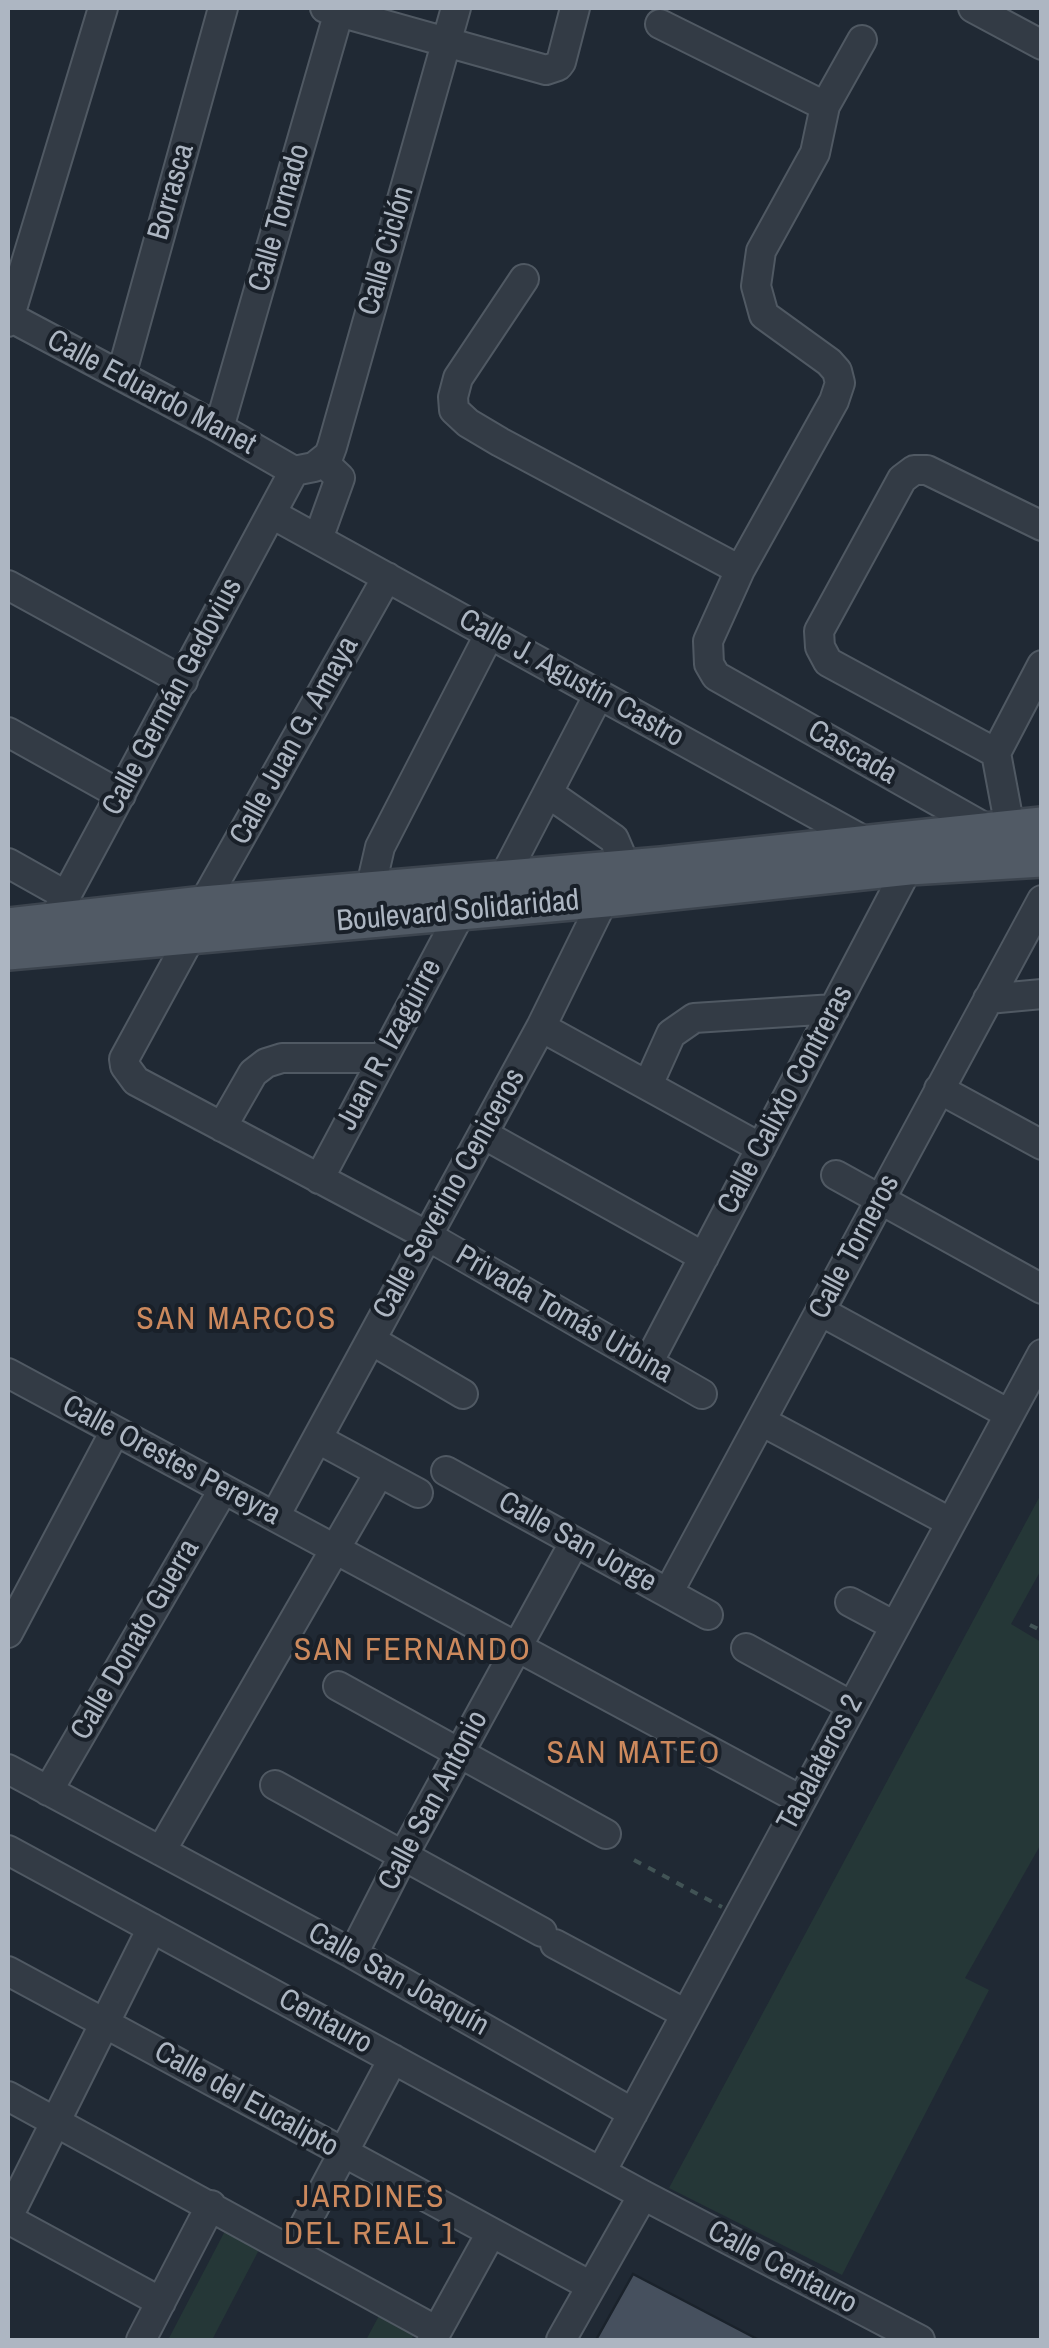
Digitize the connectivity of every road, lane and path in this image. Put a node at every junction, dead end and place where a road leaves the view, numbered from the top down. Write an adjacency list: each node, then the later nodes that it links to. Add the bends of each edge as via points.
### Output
1 (103, 8): 14 (street)
2 (224, 8): 15 (street, Borrasca)
3 (456, 8): 11 (street, Calle Ciclón)
4 (575, 8): 11 (street, via 561,62 551,70)
5 (973, 8): 10 (street)
6 (1019, 8): 10 (street)
7 (335, 9): 11 (street); 16 (street, Calle Tornado)
8 (660, 24): 12 (street)
9 (862, 40): 12 (street)
10 (1033, 41)
11 (446, 43): 17 (street, Calle Ciclón)
12 (826, 106): 22 (street, via 815,153 761,252 756,286 764,316 829,362 840,383)
13 (524, 280): 22 (street, via 458,378 454,410 500,442)
14 (8, 318): 15 (street, Calle Eduardo Manet)
15 (120, 376): 16 (street, Calle Eduardo Manet)
16 (219, 428): 18 (street, Calle Eduardo Manet)
17 (323, 462): 18 (street); 21 (street, via 340,478)
18 (294, 471): 19 (street, Calle Germán Gedovius)
19 (272, 514): 21 (street, Calle J. Agustín Castro); 27 (street, Calle Germán Gedovius)
20 (1042, 526): 30 (street, via 927,470 914,470 902,479 819,631 828,662)
21 (318, 539): 23 (street, Calle J. Agustín Castro)
22 (740, 570): 33 (street, Cascada, via 708,641 716,676)
23 (388, 577): 25 (street, Calle J. Agustín Castro); 44 (street, Calle Juan G. Amaya)
24 (8, 585): 27 (street)
25 (490, 634): 28 (street, Calle J. Agustín Castro); 41 (street, via 380,847 374,873)
26 (1042, 665): 30 (street)
27 (183, 680): 32 (street, Calle Germán Gedovius)
28 (599, 694): 31 (street); 34 (street, Calle J. Agustín Castro)
29 (8, 732): 32 (street)
30 (996, 753): 33 (street)
31 (548, 793): 38 (street); 39 (street, via 614,839 620,853)
32 (121, 795): 42 (street, Calle Germán Gedovius)
33 (1013, 828): 35 (main road)
34 (870, 844): 35 (main road, Boulevard Solidaridad); 39 (main road, Boulevard Solidaridad)
35 (916, 852): 36 (main road); 39 (main road, Boulevard Solidaridad); 49 (street, Calle Calixto Contreras)
36 (1042, 859)
37 (8, 863): 42 (street)
38 (503, 879): 39 (main road, Boulevard Solidaridad); 41 (main road, Boulevard Solidaridad)
39 (612, 884): 43 (main road, Boulevard Solidaridad); 50 (street, Calle Severino Ceniceros)
40 (1042, 900): 48 (street, Calle Torneros)
41 (383, 904): 43 (main road, Boulevard Solidaridad); 44 (main road, Boulevard Solidaridad)
42 (58, 908): 44 (main road, Boulevard Solidaridad); 45 (main road, Boulevard Solidaridad)
43 (460, 912): 51 (street, Juan R. Izaguirre)
44 (197, 920): 46 (main road, Boulevard Solidaridad); 54 (street, Calle Juan G. Amaya, via 124,1066 136,1080)
45 (8, 926)
46 (8, 952)
47 (1042, 994): 48 (street)
48 (988, 999): 53 (street, Calle Torneros)
49 (834, 1009): 52 (street, via 694,1018 671,1034); 57 (street, Calle Calixto Contreras)
50 (541, 1027): 52 (street); 55 (street, Calle Severino Ceniceros)
51 (382, 1058): 54 (street, via 266,1063); 59 (street, Juan R. Izaguirre)
52 (648, 1085): 57 (street)
53 (940, 1089): 56 (street); 60 (street, Calle Torneros)
54 (222, 1127): 59 (street, Privada Tomás Urbina)
55 (482, 1134): 61 (street, Calle Severino Ceniceros); 62 (street)
56 (1042, 1145)
57 (761, 1148): 62 (street, Calle Calixto Contreras)
58 (836, 1175): 60 (street)
59 (320, 1179): 61 (street, Privada Tomás Urbina)
60 (880, 1199): 63 (street); 64 (street, Calle Torneros)
61 (426, 1235): 65 (street, Calle Severino Ceniceros); 67 (street, Privada Tomás Urbina)
62 (704, 1256): 67 (street, Calle Calixto Contreras)
63 (1042, 1288)
64 (820, 1312): 71 (street); 72 (street, Calle Torneros)
65 (371, 1340): 69 (street); 74 (street, Calle Severino Ceniceros)
66 (1042, 1354): 71 (street, Tabalateros 2)
67 (648, 1363): 70 (street, Privada Tomás Urbina)
68 (8, 1373): 73 (street, Calle Orestes Pereyra)
69 (463, 1394)
70 (702, 1394)
71 (1009, 1414): 80 (street, Tabalateros 2)
72 (761, 1422): 80 (street); 83 (street, Calle Torneros)
73 (115, 1431): 77 (street, Calle Orestes Pereyra); 89 (street)
74 (318, 1439): 76 (street); 79 (street, Calle Severino Ceniceros)
75 (446, 1471): 81 (street, Calle San Jorge)
76 (379, 1473): 78 (street); 82 (street)
77 (224, 1490): 79 (street, Calle Orestes Pereyra); 97 (street, Calle Donato Guerra)
78 (418, 1493)
79 (275, 1516): 82 (street, Calle Orestes Pereyra)
80 (950, 1522): 87 (street, Tabalateros 2)
81 (574, 1543): 83 (street, Calle San Jorge); 90 (street, Calle San Antonio)
82 (334, 1550): 90 (street, Calle Orestes Pereyra); 101 (street)
83 (668, 1593): 85 (street, Calle San Jorge)
84 (850, 1602): 87 (street)
85 (708, 1615)
86 (1030, 1625): 88 (path)
87 (895, 1626): 93 (street, Tabalateros 2)
88 (1042, 1631)
89 (8, 1633)
90 (518, 1645): 94 (street, Calle San Antonio); 98 (street, Calle Orestes Pereyra)
91 (746, 1648): 93 (street)
92 (338, 1686): 94 (street)
93 (852, 1706): 98 (street, Tabalateros 2)
94 (459, 1754): 99 (street); 102 (street, Calle San Antonio)
95 (8, 1769): 97 (street, Calle San Joaquín)
96 (275, 1785): 102 (street)
97 (48, 1791): 101 (street, Calle San Joaquín)
98 (801, 1800): 104 (street, Tabalateros 2)
99 (606, 1834)
100 (8, 1850): 105 (street, Centauro)
101 (161, 1852): 106 (street, Calle San Joaquín)
102 (403, 1856): 106 (street, Calle San Antonio); 108 (street)
103 (634, 1860): 104 (path)
104 (739, 1916): 108 (street, Tabalateros 2)
105 (152, 1928): 109 (street); 110 (street, Centauro)
106 (353, 1954): 112 (street, Calle San Joaquín)
107 (8, 1971): 109 (street, Calle del Eucalipto)
108 (686, 2014): 112 (street, Tabalateros 2)
109 (104, 2023): 113 (street); 114 (street, Calle del Eucalipto)
110 (393, 2059): 114 (street); 115 (street, Centauro)
111 (8, 2096): 113 (street)
112 (633, 2113): 115 (street, Tabalateros 2)
113 (54, 2123): 117 (street); 118 (street)
114 (344, 2154): 119 (street, Calle del Eucalipto); 120 (street)
115 (602, 2172): 116 (street, Centauro)
116 (643, 2195): 121 (street); 126 (street, Calle Centauro)
117 (211, 2205): 120 (street); 122 (street)
118 (8, 2218): 122 (street)
119 (491, 2233): 121 (street, Calle del Eucalipto); 123 (street)
120 (292, 2249): 123 (street)
121 (591, 2286): 125 (street)
122 (161, 2302): 124 (street)
123 (435, 2336)
124 (141, 2340)
125 (561, 2340)
126 (920, 2340)

